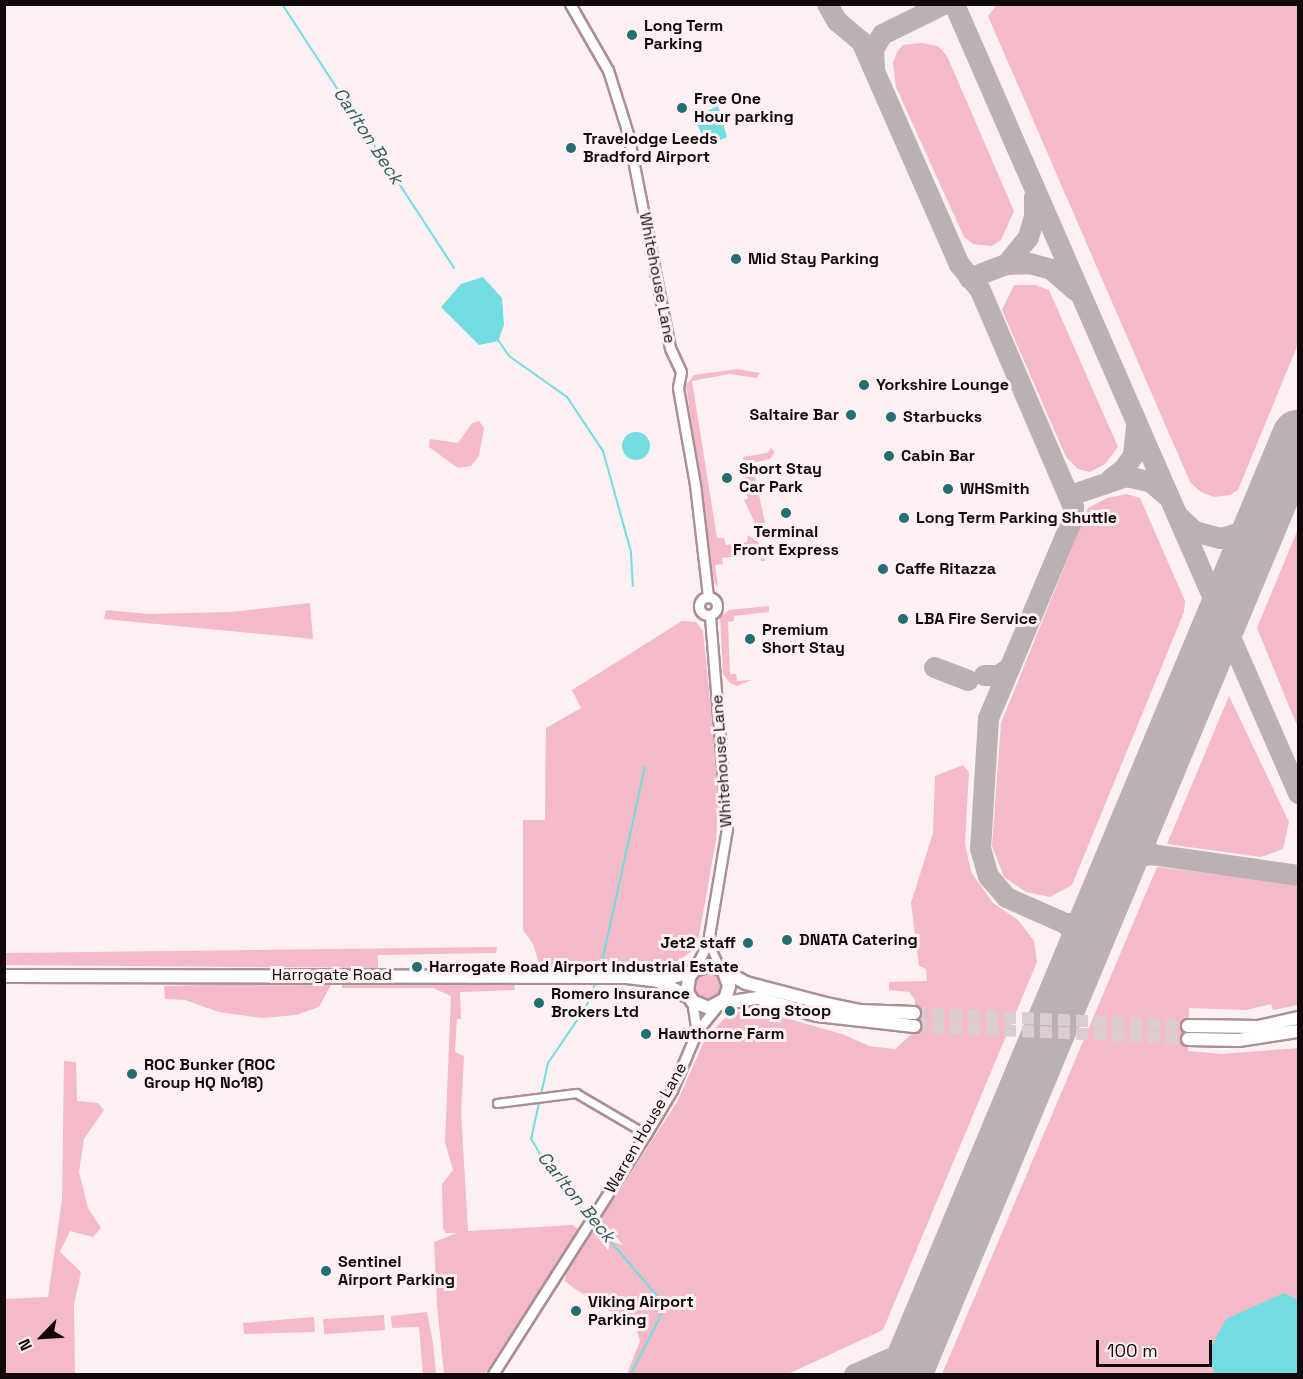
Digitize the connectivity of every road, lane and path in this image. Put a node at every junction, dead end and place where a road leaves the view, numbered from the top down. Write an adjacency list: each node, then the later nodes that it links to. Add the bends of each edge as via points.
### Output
1 (570, 4): 2 (street, Whitehouse Lane, via 608,70 628,134 670,348 681,372 678,388 695,484 708,597 717,606 710,615 727,828)
2 (708, 942): 3 (street, Whitehouse Lane); 4 (street)
3 (693, 971): 4 (highway, via 710,965); 6 (highway, Harrogate Road); 7 (highway, via 687,984)
4 (723, 971): 8 (highway, via 728,993); 9 (highway)
5 (4, 976): 6 (highway, Harrogate Road, via 581,977)
6 (658, 981): 7 (highway, Harrogate Road)
7 (691, 1000): 8 (highway, via 702,1007); 12 (street)
8 (718, 1005): 9 (highway, via 758,998); 12 (street, Warren House Lane)
9 (819, 1009): 11 (highway)
10 (1299, 1018): 13 (highway, via 1258,1027 1188,1033 1239,1040)
11 (914, 1019)
12 (697, 1031): 15 (street, Warren House Lane, via 672,1090)
13 (1299, 1031)
14 (497, 1103): 15 (street, via 576,1093)
15 (646, 1134): 16 (street, Warren House Lane)
16 (493, 1374)

